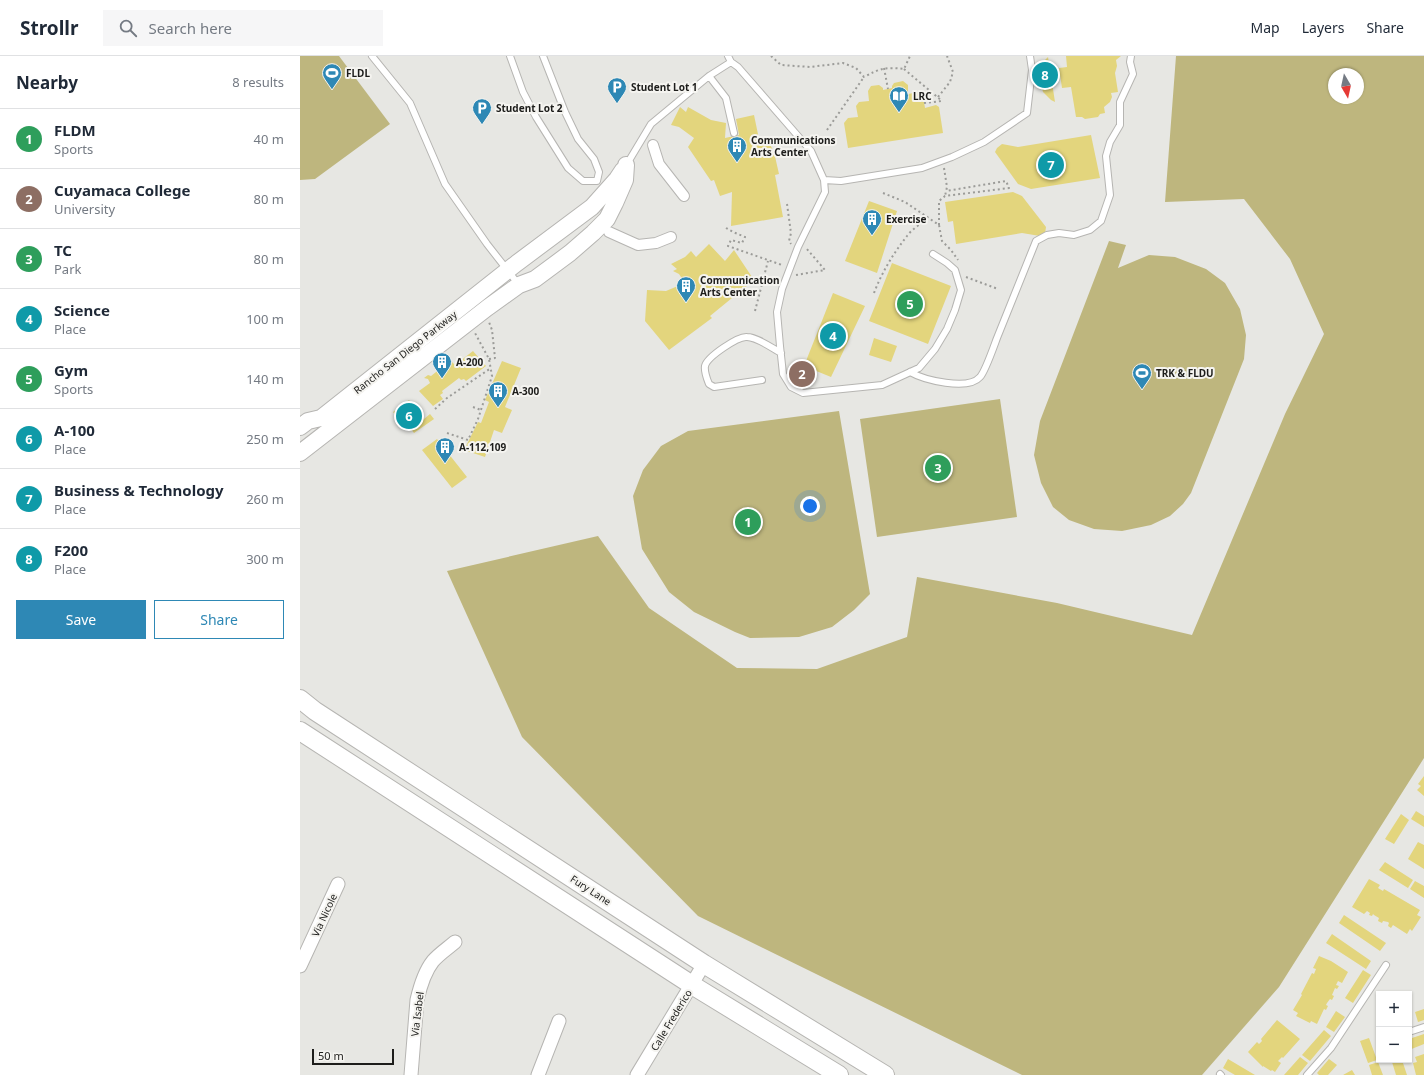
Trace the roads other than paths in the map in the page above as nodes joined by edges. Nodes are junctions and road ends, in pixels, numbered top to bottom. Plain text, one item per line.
1 (372, 56) edge
2 (510, 56) edge
3 (543, 56) edge
4 (1030, 56) edge
5 (1131, 56) edge
6 (730, 59) edge
7 (709, 76) junction
8 (734, 133) dead end
9 (653, 145) dead end
10 (626, 165) junction
11 (824, 180) junction
12 (684, 196) dead end
13 (609, 232) dead end
14 (671, 237) dead end
15 (933, 254) dead end
16 (507, 271) junction
17 (519, 285) junction
18 (487, 308) junction
19 (780, 353) junction
20 (910, 372) junction
21 (762, 380) dead end
22 (300, 427) edge
23 (300, 453) edge
24 (300, 699) edge
25 (300, 731) edge
26 (338, 884) dead end
27 (455, 942) dead end
28 (704, 964) junction
29 (1386, 965) dead end
30 (300, 966) edge
31 (692, 985) junction
32 (559, 1021) dead end
33 (1424, 1027) edge
34 (1412, 1031) edge
35 (411, 1075) edge
36 (538, 1075) edge
37 (636, 1075) edge
38 (839, 1075) edge
39 (885, 1075) edge
40 (1307, 1075) edge

1 - 16 lane
2 - 3 lane
4 - 11 lane
5 - 20 lane
6 - 7 lane
6 - 11 lane
7 - 8 lane
7 - 10 lane
9 - 12 street
10 - 16 street, Rancho San Diego Parkway
10 - 17 street
11 - 19 lane
13 - 14 street
15 - 20 lane
16 - 17 lane
16 - 18 street
16 - 22 street, Rancho San Diego Parkway
17 - 18 street
18 - 23 street, Rancho San Diego Parkway
19 - 20 lane
19 - 21 lane
24 - 28 main road, Fury Lane
25 - 31 main road
26 - 30 street, Via Nicole
27 - 35 street, Via Isabel
28 - 31 street, Calle Frederico
28 - 39 main road, Fury Lane
29 - 40 lane
31 - 37 street, Calle Frederico
31 - 38 main road
32 - 36 street
33 - 34 lane

